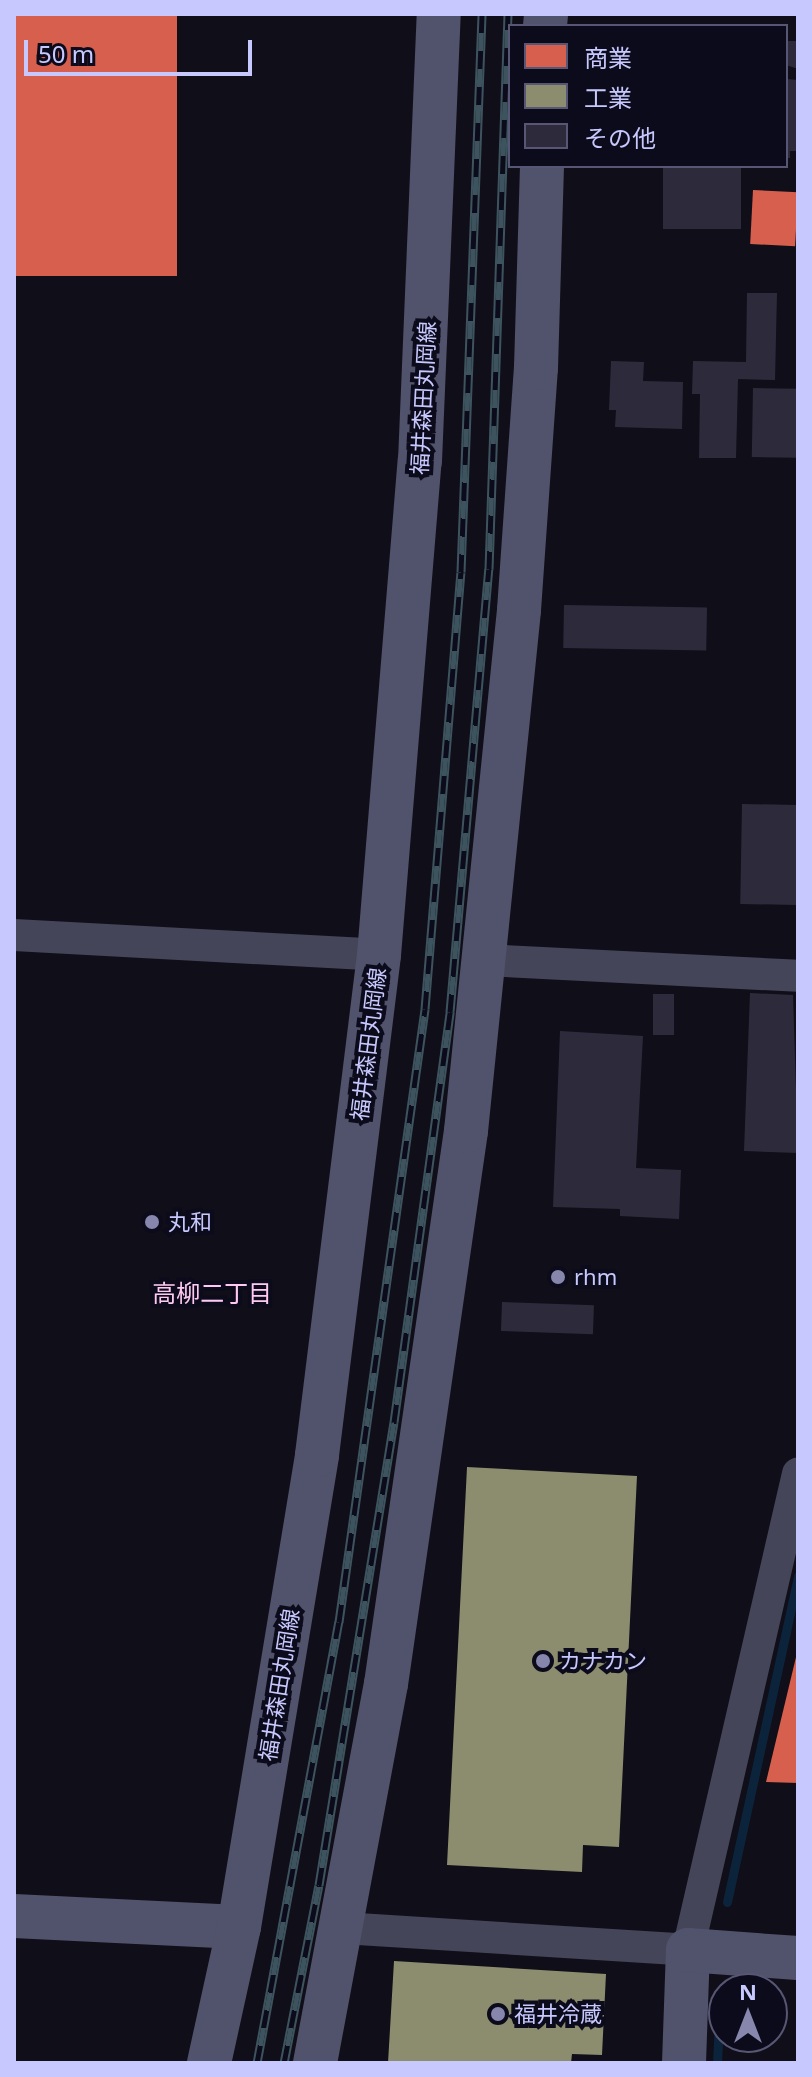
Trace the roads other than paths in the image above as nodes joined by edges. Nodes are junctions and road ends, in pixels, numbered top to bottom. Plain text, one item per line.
1 (439, 14) edge
2 (542, 168) edge
3 (14, 935) edge
4 (379, 955) junction
5 (485, 960) junction
6 (798, 976) edge
7 (798, 1474) edge
8 (14, 1916) edge
9 (239, 1927) junction
10 (342, 1928) junction
11 (688, 1950) junction
12 (798, 1958) edge
13 (209, 2063) edge
14 (315, 2063) edge
15 (684, 2063) edge

1 - 4 main road, 福井森田丸岡線
2 - 5 main road
3 - 4 street
4 - 9 main road, 福井森田丸岡線
5 - 6 street
5 - 10 main road
7 - 11 street
8 - 9 main road
9 - 13 main road, 福井森田丸岡線
10 - 11 street
10 - 14 main road
11 - 12 main road
11 - 15 main road

